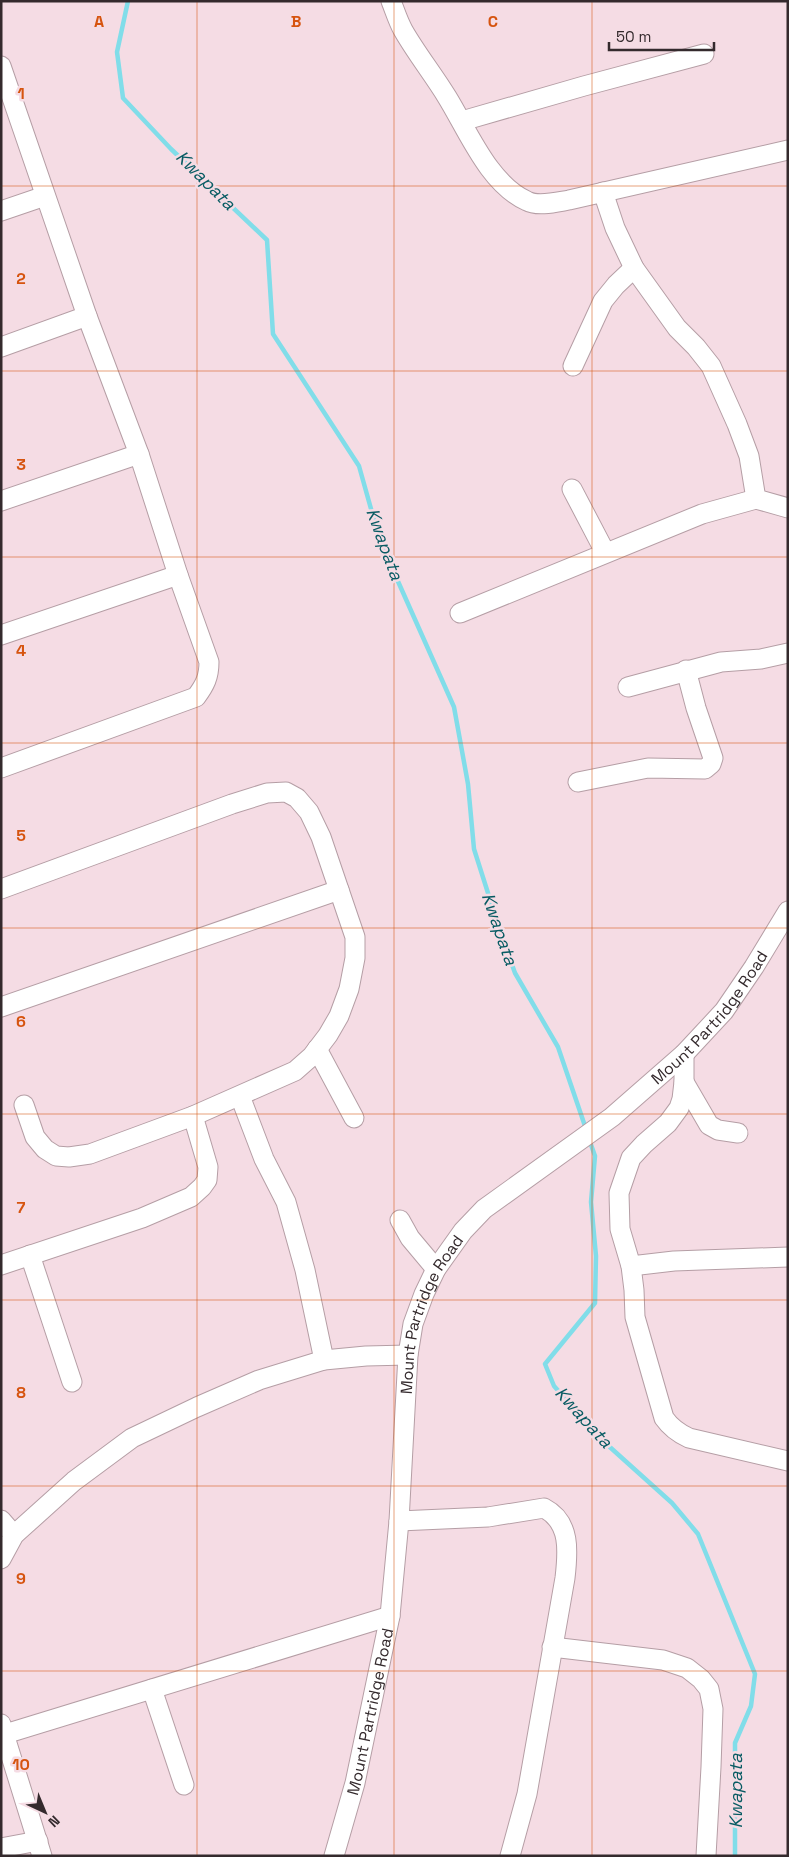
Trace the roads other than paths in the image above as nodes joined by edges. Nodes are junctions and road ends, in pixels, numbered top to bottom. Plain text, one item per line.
1 (391, 1) edge
2 (704, 54) dead end
3 (2, 72) edge
4 (462, 121) junction
5 (788, 150) edge
6 (603, 192) junction
7 (45, 196) junction
8 (1, 211) edge
9 (634, 268) junction
10 (87, 316) junction
11 (1, 347) edge
12 (573, 366) dead end
13 (139, 454) junction
14 (572, 489) dead end
15 (756, 499) junction
16 (1, 501) edge
17 (788, 508) edge
18 (605, 552) junction
19 (178, 575) junction
20 (460, 613) dead end
21 (1, 635) edge
22 (788, 653) edge
23 (686, 670) junction
24 (628, 687) dead end
25 (1, 768) edge
26 (578, 782) dead end
27 (1, 889) edge
28 (338, 890) junction
29 (788, 911) edge
30 (1, 1007) edge
31 (317, 1049) junction
32 (684, 1054) junction
33 (684, 1082) junction
34 (240, 1096) junction
35 (24, 1105) dead end
36 (193, 1116) junction
37 (354, 1118) dead end
38 (738, 1132) dead end
39 (400, 1220) dead end
40 (30, 1255) junction
41 (788, 1256) edge
42 (1, 1264) edge
43 (631, 1266) junction
44 (436, 1269) junction
45 (408, 1355) junction
46 (324, 1360) junction
47 (72, 1382) dead end
48 (788, 1461) edge
49 (1, 1520) edge
50 (399, 1521) junction
51 (14, 1534) junction
52 (1, 1559) edge
53 (390, 1616) junction
54 (552, 1646) junction
55 (152, 1689) junction
56 (3, 1729) edge
57 (184, 1785) dead end
58 (1, 1848) edge
59 (40, 1849) edge
60 (334, 1856) edge
61 (510, 1856) edge
62 (706, 1856) edge

1 - 4 street
2 - 4 street
3 - 7 street
4 - 6 street
5 - 6 street
6 - 9 street
7 - 8 street
7 - 10 street
9 - 12 street
9 - 15 street
10 - 11 street
10 - 13 street
13 - 16 street
13 - 19 street
14 - 18 street
15 - 17 street
15 - 18 street
18 - 20 street
19 - 21 street
19 - 25 street
22 - 23 street
23 - 24 street
23 - 26 street
27 - 28 street
28 - 30 street
28 - 31 street
29 - 32 street, Mount Partridge Road
31 - 34 street
31 - 37 street
32 - 33 street
32 - 44 street, Mount Partridge Road
33 - 38 street
33 - 43 street
34 - 36 street
34 - 46 street
35 - 36 street
36 - 40 street
39 - 44 street
40 - 42 street
40 - 47 street
41 - 43 street
43 - 48 street
44 - 45 street, Mount Partridge Road
45 - 46 street
45 - 50 street, Mount Partridge Road
46 - 51 street
49 - 51 street
50 - 53 street, Mount Partridge Road
50 - 54 street
51 - 52 street
53 - 55 street
53 - 60 street, Mount Partridge Road
54 - 61 street
54 - 62 street
55 - 56 street
55 - 57 street
56 - 59 street
58 - 59 street

